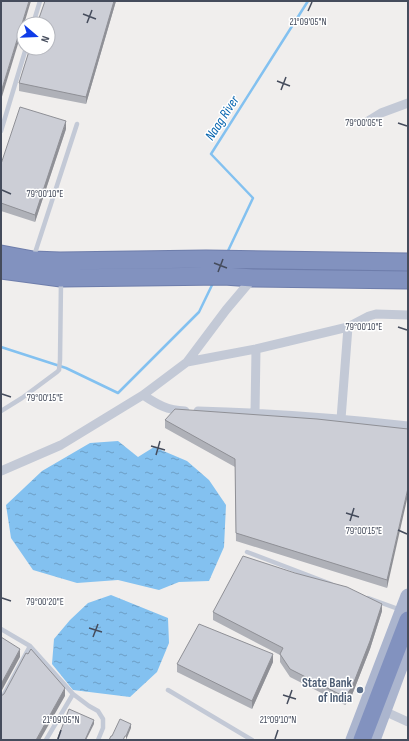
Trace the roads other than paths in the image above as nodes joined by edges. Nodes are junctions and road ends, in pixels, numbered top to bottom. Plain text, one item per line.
1 (40, 1) edge
2 (35, 16) edge
3 (24, 56) edge
4 (408, 103) edge
5 (368, 121) dead end
6 (77, 124) dead end
7 (1, 131) edge
8 (1, 254) edge
9 (33, 260) junction
10 (408, 262) edge
11 (1, 270) edge
12 (60, 270) junction
13 (253, 278) junction
14 (408, 280) edge
15 (408, 315) edge
16 (348, 327) junction
17 (256, 349) junction
18 (187, 362) junction
19 (143, 396) junction
20 (1, 411) edge
21 (254, 413) junction
22 (341, 419) junction
23 (408, 426) edge
24 (1, 471) edge
25 (247, 552) dead end
26 (334, 584) edge
27 (363, 595) edge
28 (408, 596) edge
29 (405, 615) edge
30 (1, 629) edge
31 (30, 646) junction
32 (408, 646) edge
33 (168, 690) dead end
34 (73, 694) junction
35 (1, 700) edge
36 (384, 711) junction
37 (408, 722) edge
38 (46, 740) edge
39 (98, 740) edge
40 (252, 740) edge
41 (353, 740) edge
42 (362, 740) edge
43 (373, 740) edge

1 - 2 lane
3 - 7 lane
4 - 5 street
6 - 9 lane
8 - 9 highway
9 - 12 highway
10 - 12 highway
11 - 12 highway
12 - 13 highway
12 - 20 lane
13 - 14 highway
13 - 18 street
15 - 16 street
16 - 17 street
16 - 22 street
17 - 18 street
17 - 21 street
18 - 19 street
19 - 21 street
19 - 24 street
21 - 22 street
22 - 23 street
25 - 26 lane
27 - 29 lane
28 - 29 main road
29 - 41 main road
29 - 42 highway
30 - 31 lane
31 - 34 lane
31 - 35 lane
32 - 36 main road
33 - 40 lane
34 - 38 lane
34 - 39 lane
36 - 37 street
36 - 43 main road

